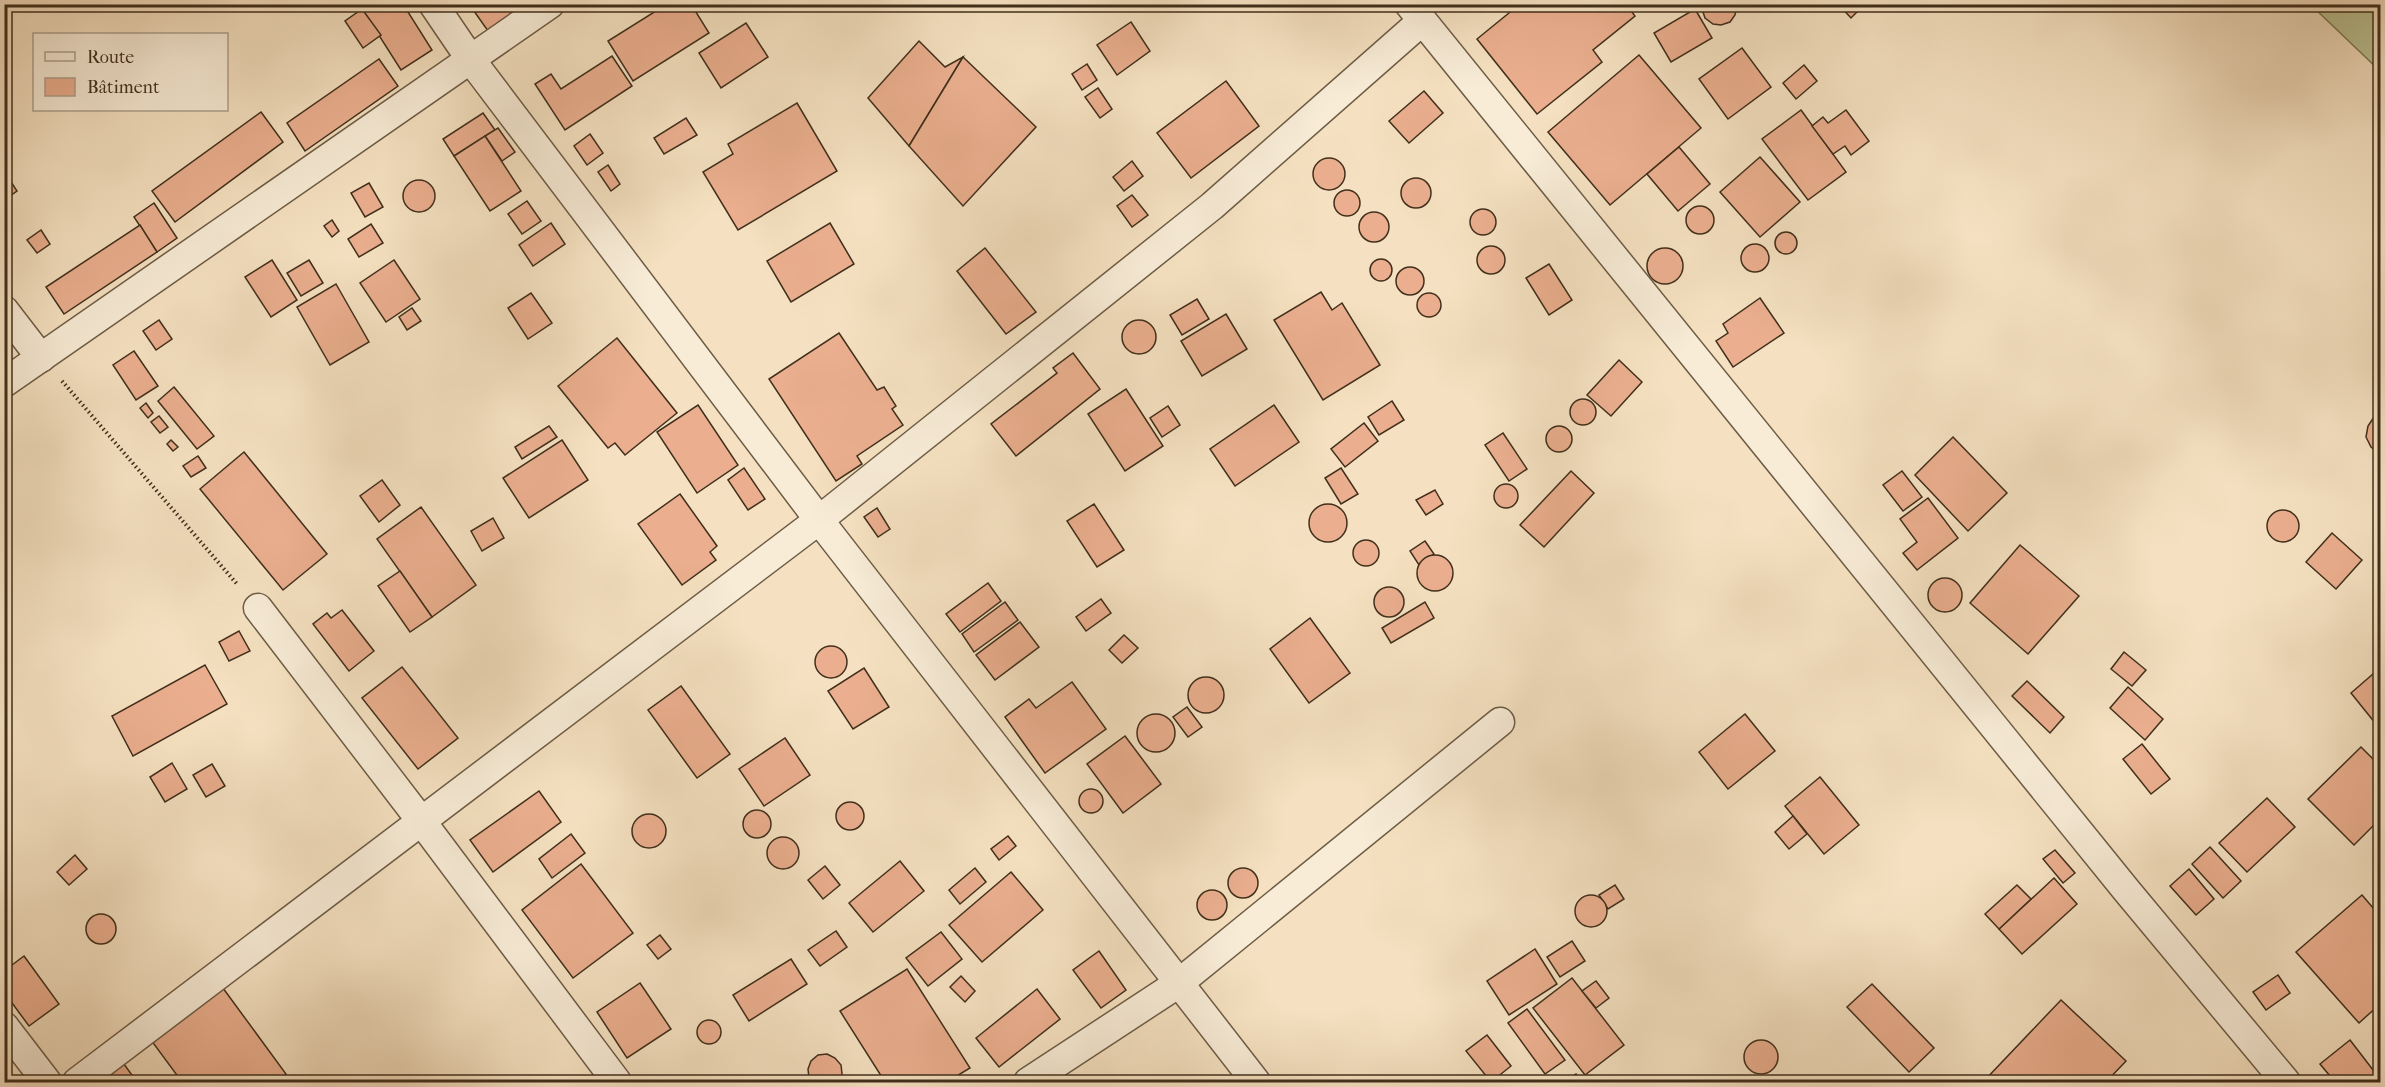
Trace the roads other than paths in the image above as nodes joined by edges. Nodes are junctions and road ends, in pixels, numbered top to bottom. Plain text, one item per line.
1 (433, 4) edge
2 (550, 4) edge
3 (1416, 13) edge
4 (471, 60) junction
5 (4, 309) edge
6 (41, 358) junction
7 (4, 384) edge
8 (819, 520) junction
9 (258, 608) road end
10 (1500, 722) dead end
11 (422, 822) junction
12 (1179, 983) junction
13 (4, 1026) edge
14 (47, 1083) edge
15 (77, 1083) edge
16 (617, 1083) edge
17 (1028, 1083) edge
18 (1256, 1083) edge
19 (2286, 1083) edge

1 - 4 street
2 - 4 street
3 - 8 street
3 - 19 street
4 - 6 street
4 - 8 street
5 - 6 street
6 - 7 street
8 - 11 street
8 - 12 street
9 - 11 street
10 - 12 street
11 - 15 street
11 - 16 street
12 - 17 street
12 - 18 street
13 - 14 street

